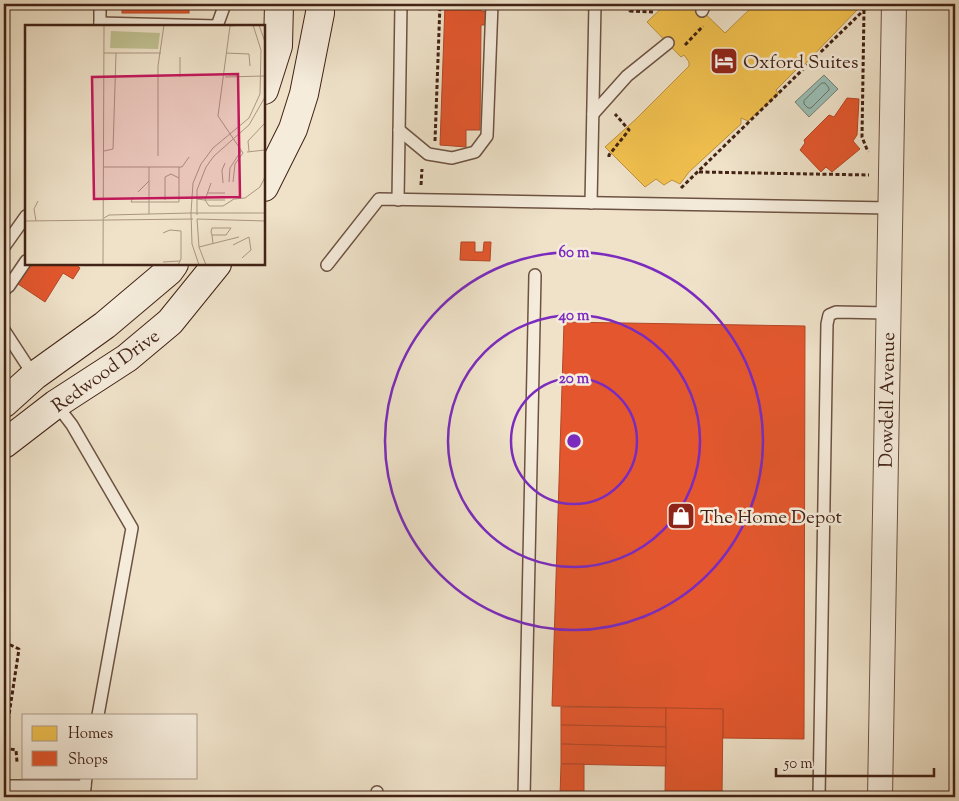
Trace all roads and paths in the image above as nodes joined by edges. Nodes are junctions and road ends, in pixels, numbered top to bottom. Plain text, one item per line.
1 (100, 4) edge
2 (225, 4) edge
3 (279, 4) edge
4 (320, 4) edge
5 (401, 4) edge
6 (440, 4) edge
7 (492, 4) edge
8 (595, 4) edge
9 (630, 4) edge
10 (725, 4) edge
11 (864, 4) edge
12 (894, 4) edge
13 (864, 10) junction
14 (718, 11) dead end
15 (654, 12) dead end
16 (704, 24) dead end
17 (100, 25) edge
18 (217, 25) edge
19 (668, 43) dead end
20 (684, 45) dead end
21 (265, 87) edge
22 (621, 108) dead end
23 (593, 114) junction
24 (399, 130) junction
25 (435, 145) dead end
26 (869, 155) dead end
27 (422, 163) dead end
28 (609, 163) dead end
29 (869, 169) dead end
30 (698, 172) junction
31 (265, 185) edge
32 (421, 186) dead end
33 (673, 188) dead end
34 (398, 200) junction
35 (591, 203) junction
36 (890, 208) junction
37 (25, 217) edge
38 (4, 247) edge
39 (25, 262) edge
40 (173, 265) edge
41 (216, 265) edge
42 (327, 265) dead end
43 (535, 275) dead end
44 (4, 290) edge
45 (888, 313) junction
46 (4, 330) edge
47 (34, 376) junction
48 (4, 403) edge
49 (56, 404) junction
50 (4, 444) edge
51 (4, 642) edge
52 (98, 714) edge
53 (17, 762) dead end
54 (4, 786) edge
55 (85, 787) edge
56 (524, 797) edge
57 (819, 797) edge
58 (880, 797) edge

1 - 17 lane
2 - 18 lane
3 - 21 street
4 - 31 street
5 - 24 lane
6 - 25 path
7 - 24 lane
8 - 23 lane
9 - 15 path
10 - 14 path
11 - 13 path
12 - 36 street, Dowdell Avenue
13 - 26 path
13 - 30 path
16 - 20 path
19 - 23 lane
22 - 28 path
23 - 35 lane
24 - 34 lane
27 - 32 path
29 - 30 path
30 - 33 path
34 - 35 lane
34 - 42 lane
35 - 36 lane
36 - 45 street, Dowdell Avenue
37 - 38 lane
39 - 44 lane
40 - 47 street, Redwood Drive
41 - 49 street, Redwood Drive
43 - 56 lane
45 - 57 lane
45 - 58 street, Dowdell Avenue
46 - 47 lane
47 - 48 street, Redwood Drive
47 - 49 street
49 - 50 street, Redwood Drive
49 - 52 lane
51 - 53 path
54 - 55 lane

